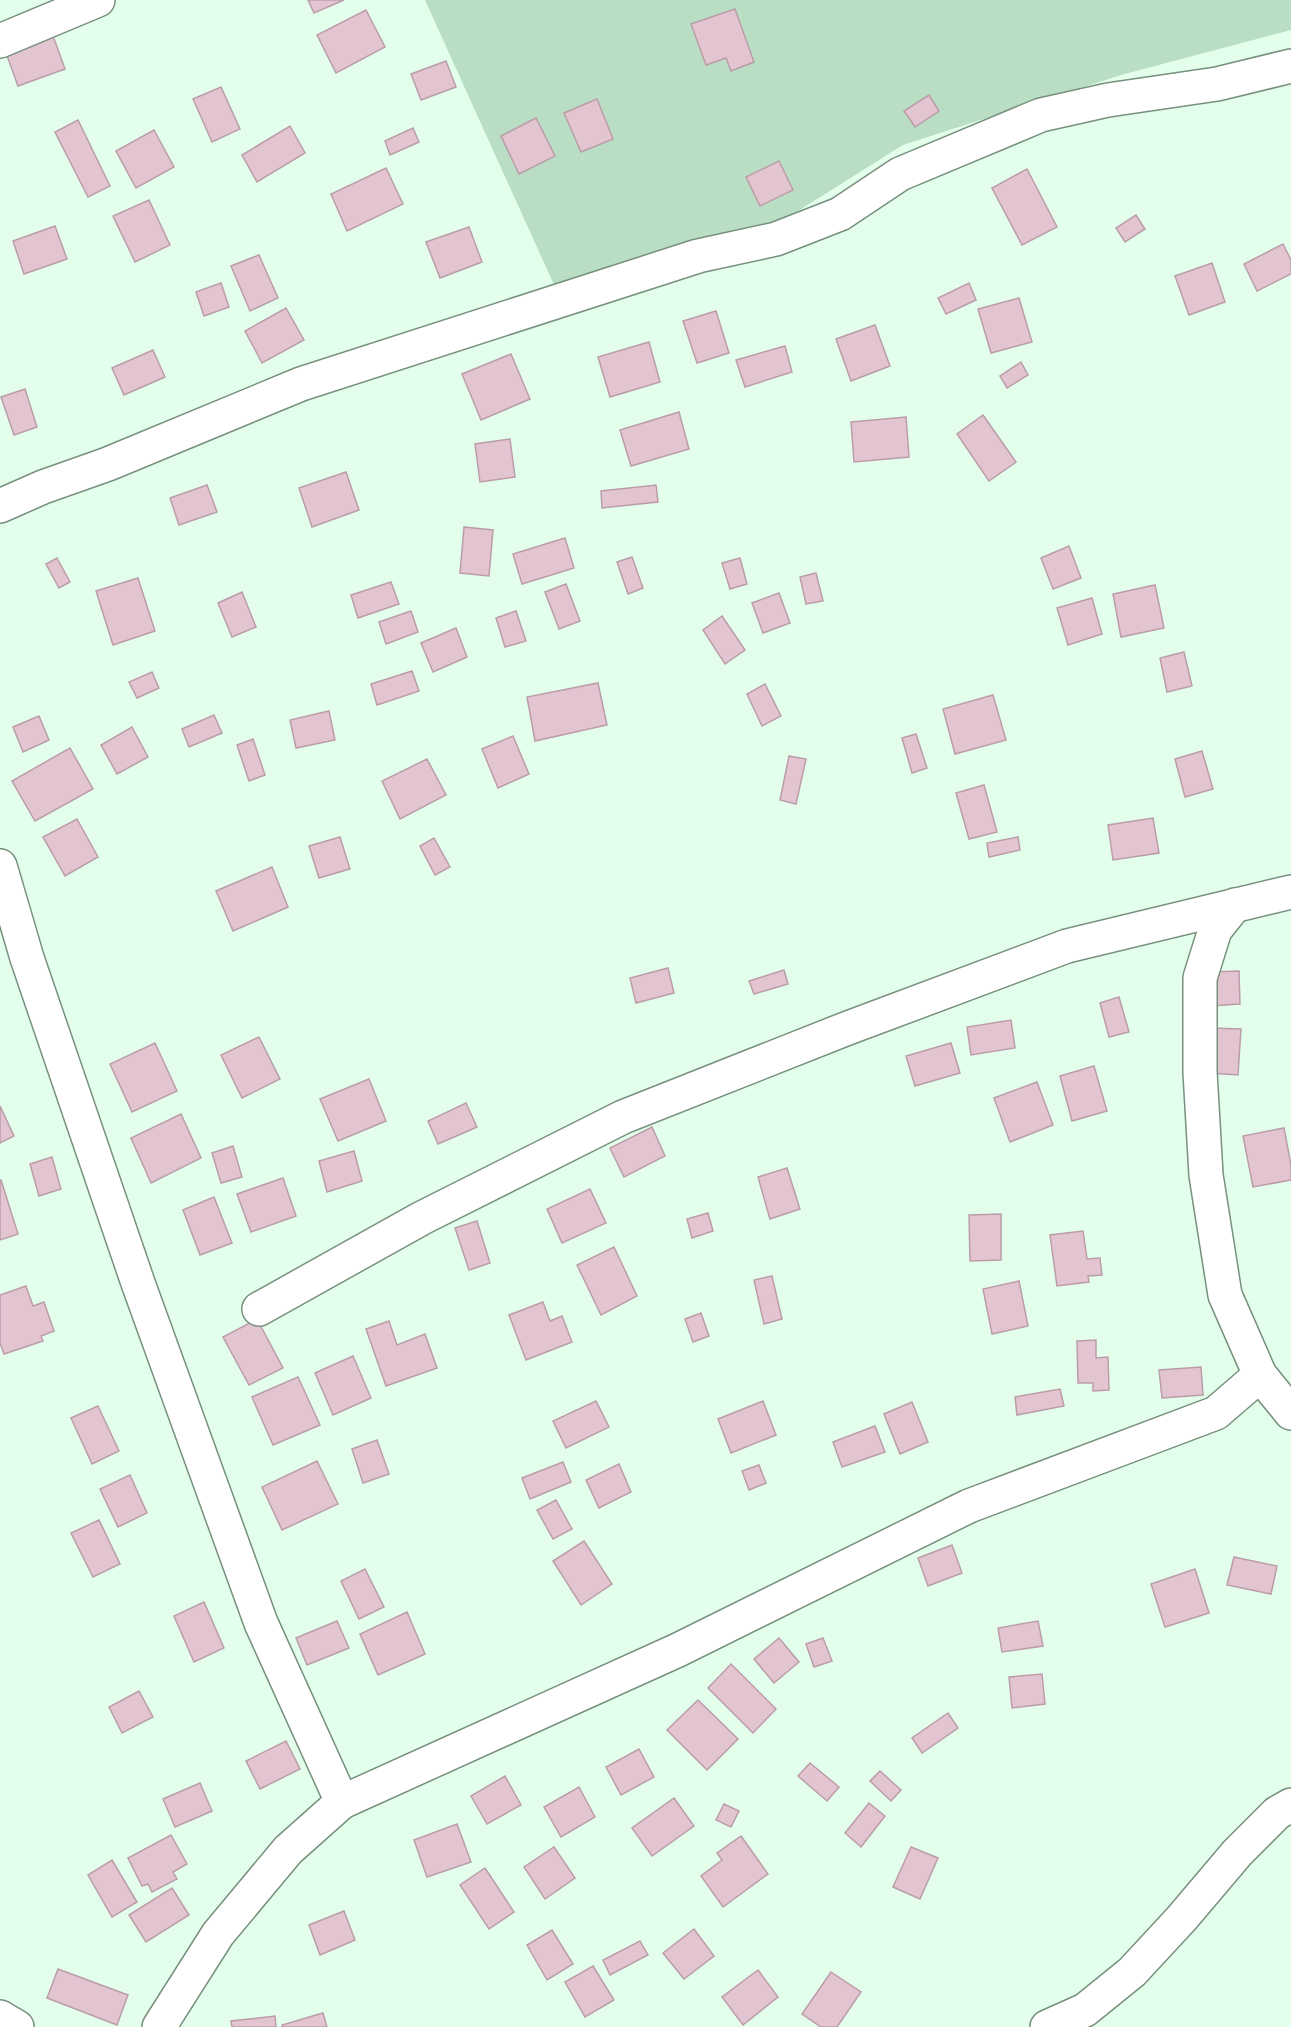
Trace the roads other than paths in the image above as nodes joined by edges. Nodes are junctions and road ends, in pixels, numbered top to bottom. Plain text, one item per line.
1 (98, 0) edge
2 (0, 41) edge
3 (1291, 66) edge
4 (0, 506) edge
5 (0, 866) edge
6 (1291, 892) edge
7 (1234, 905) junction
8 (259, 1309) dead end
9 (1260, 1375) junction
10 (1291, 1413) edge
11 (342, 1802) junction
12 (1291, 1805) edge
13 (0, 2018) edge
14 (17, 2027) edge
15 (159, 2027) edge
16 (1047, 2027) edge

1 - 2 street
3 - 4 street
5 - 11 street
6 - 7 street
7 - 8 street
7 - 9 street
9 - 10 street
9 - 11 street
11 - 15 street
12 - 16 street
13 - 14 street

